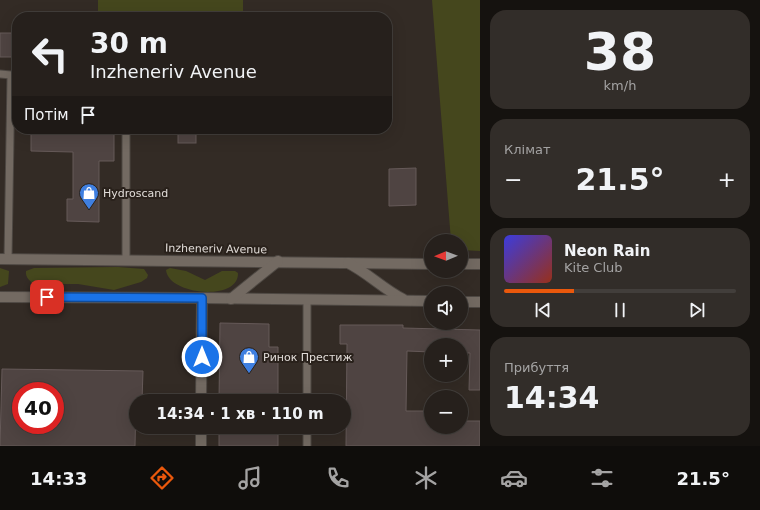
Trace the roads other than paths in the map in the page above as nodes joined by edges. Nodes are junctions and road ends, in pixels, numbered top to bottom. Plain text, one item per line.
1 (0, 74) edge
2 (126, 134) edge
3 (4, 259) edge
4 (126, 260) junction
5 (278, 261) junction
6 (346, 262) junction
7 (424, 264) edge
8 (468, 264) edge
9 (480, 264) edge
10 (0, 296) edge
11 (202, 298) junction
12 (231, 299) junction
13 (307, 300) junction
14 (407, 301) junction
15 (424, 301) edge
16 (468, 302) edge
17 (480, 302) edge
18 (201, 394) edge
19 (307, 394) edge
20 (201, 434) edge
21 (307, 434) edge
22 (201, 446) edge
23 (307, 446) edge

1 - 3 lane
2 - 4 lane
3 - 4 street, Inzheneriv Avenue
4 - 5 street, Inzheneriv Avenue
5 - 6 street, Inzheneriv Avenue
5 - 12 street
6 - 7 street, Inzheneriv Avenue
6 - 14 street
8 - 9 street
10 - 11 street
11 - 12 street
11 - 18 street
12 - 13 street
13 - 14 street
13 - 19 lane
14 - 15 street
16 - 17 street
20 - 22 street
21 - 23 lane

